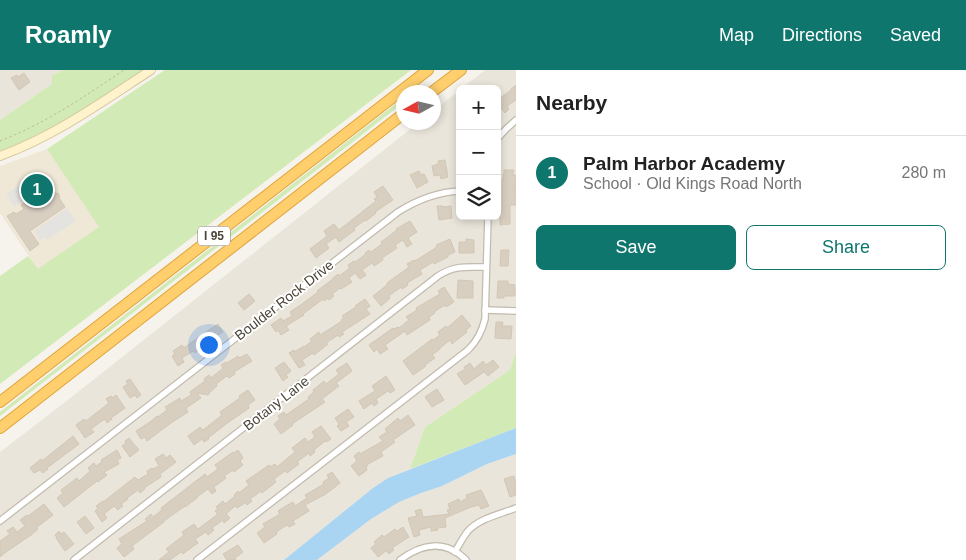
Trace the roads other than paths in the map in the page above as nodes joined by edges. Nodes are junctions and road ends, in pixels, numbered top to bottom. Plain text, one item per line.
1 (150, 70) edge
2 (428, 70) edge
3 (461, 70) edge
4 (441, 85) edge
5 (396, 120) edge
6 (516, 120) edge
7 (501, 135) edge
8 (0, 156) edge
9 (456, 191) edge
10 (488, 220) edge
11 (486, 267) junction
12 (485, 310) junction
13 (516, 311) edge
14 (0, 402) edge
15 (0, 428) edge
16 (516, 508) edge
17 (0, 521) edge
18 (456, 552) junction
19 (74, 560) edge
20 (196, 560) edge
21 (400, 560) edge
22 (466, 560) edge

1 - 8 street
2 - 14 highway, I 95
3 - 4 highway
5 - 15 highway, I 95
6 - 7 street
9 - 17 street, Boulder Rock Drive
10 - 11 street
11 - 12 street
11 - 19 street, Botany Lane
12 - 13 street
12 - 20 street
16 - 18 street
18 - 21 street
18 - 22 street

